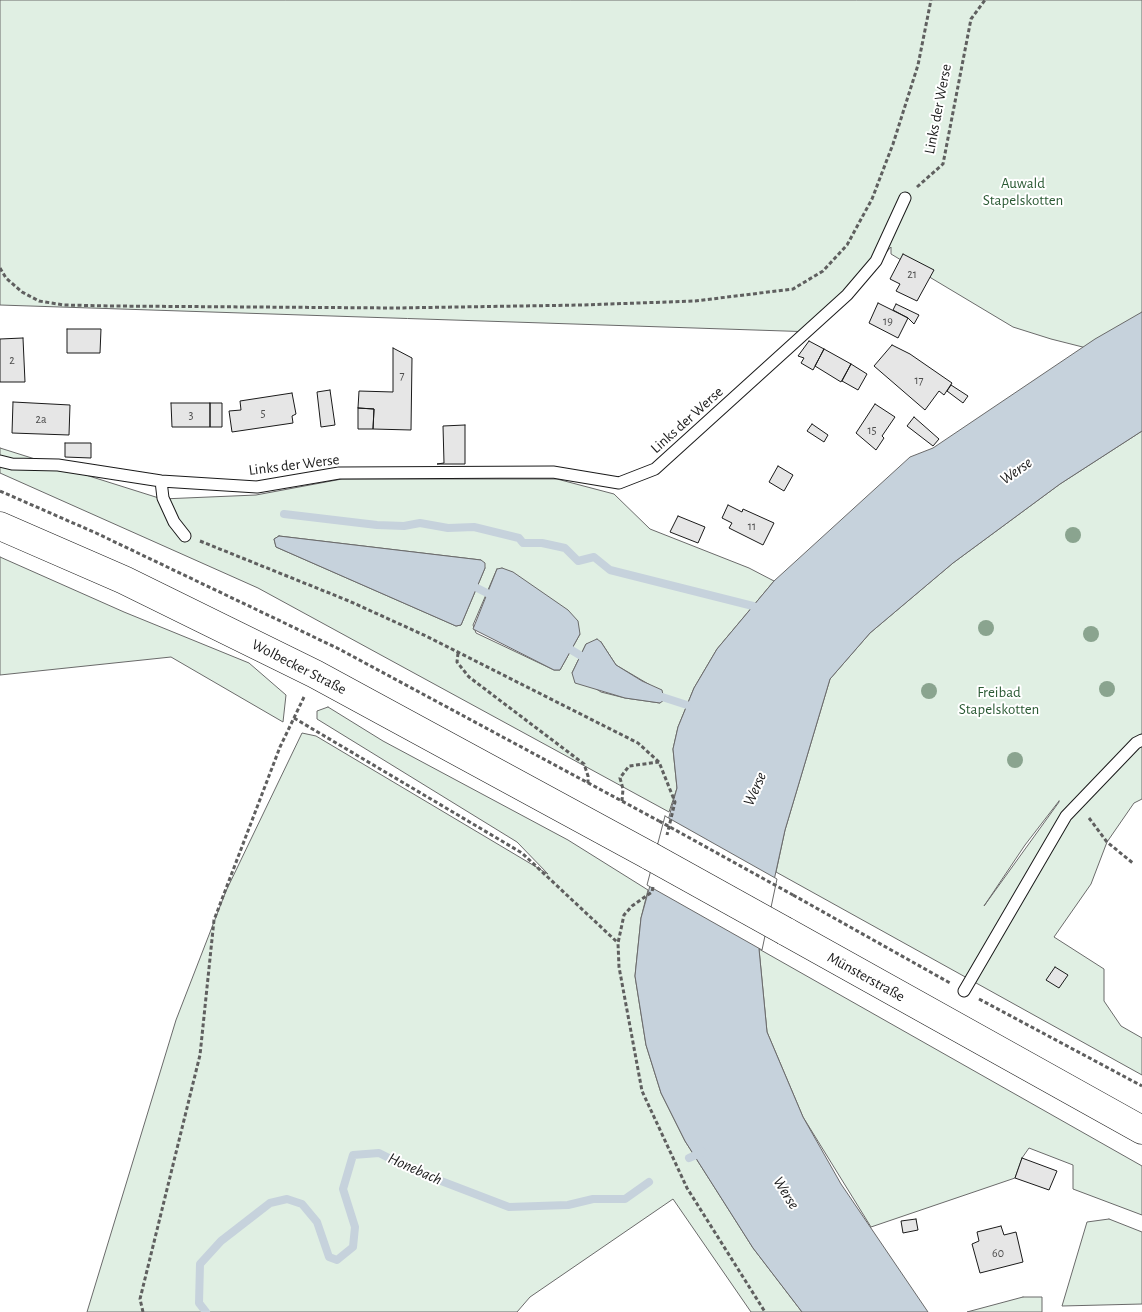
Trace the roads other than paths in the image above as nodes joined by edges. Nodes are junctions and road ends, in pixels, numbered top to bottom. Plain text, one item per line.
1 (905, 198) road end
2 (0, 461) edge
3 (161, 481) junction
4 (0, 526) edge
5 (185, 536) road end
6 (1142, 740) edge
7 (591, 822) joint
8 (964, 991) road end
9 (1142, 1130) edge

1 - 3 lane, Links der Werse
2 - 3 lane, Links der Werse
3 - 5 lane
4 - 7 main road, Wolbecker Straße
6 - 8 lane
7 - 9 main road, Münsterstraße, bridge

